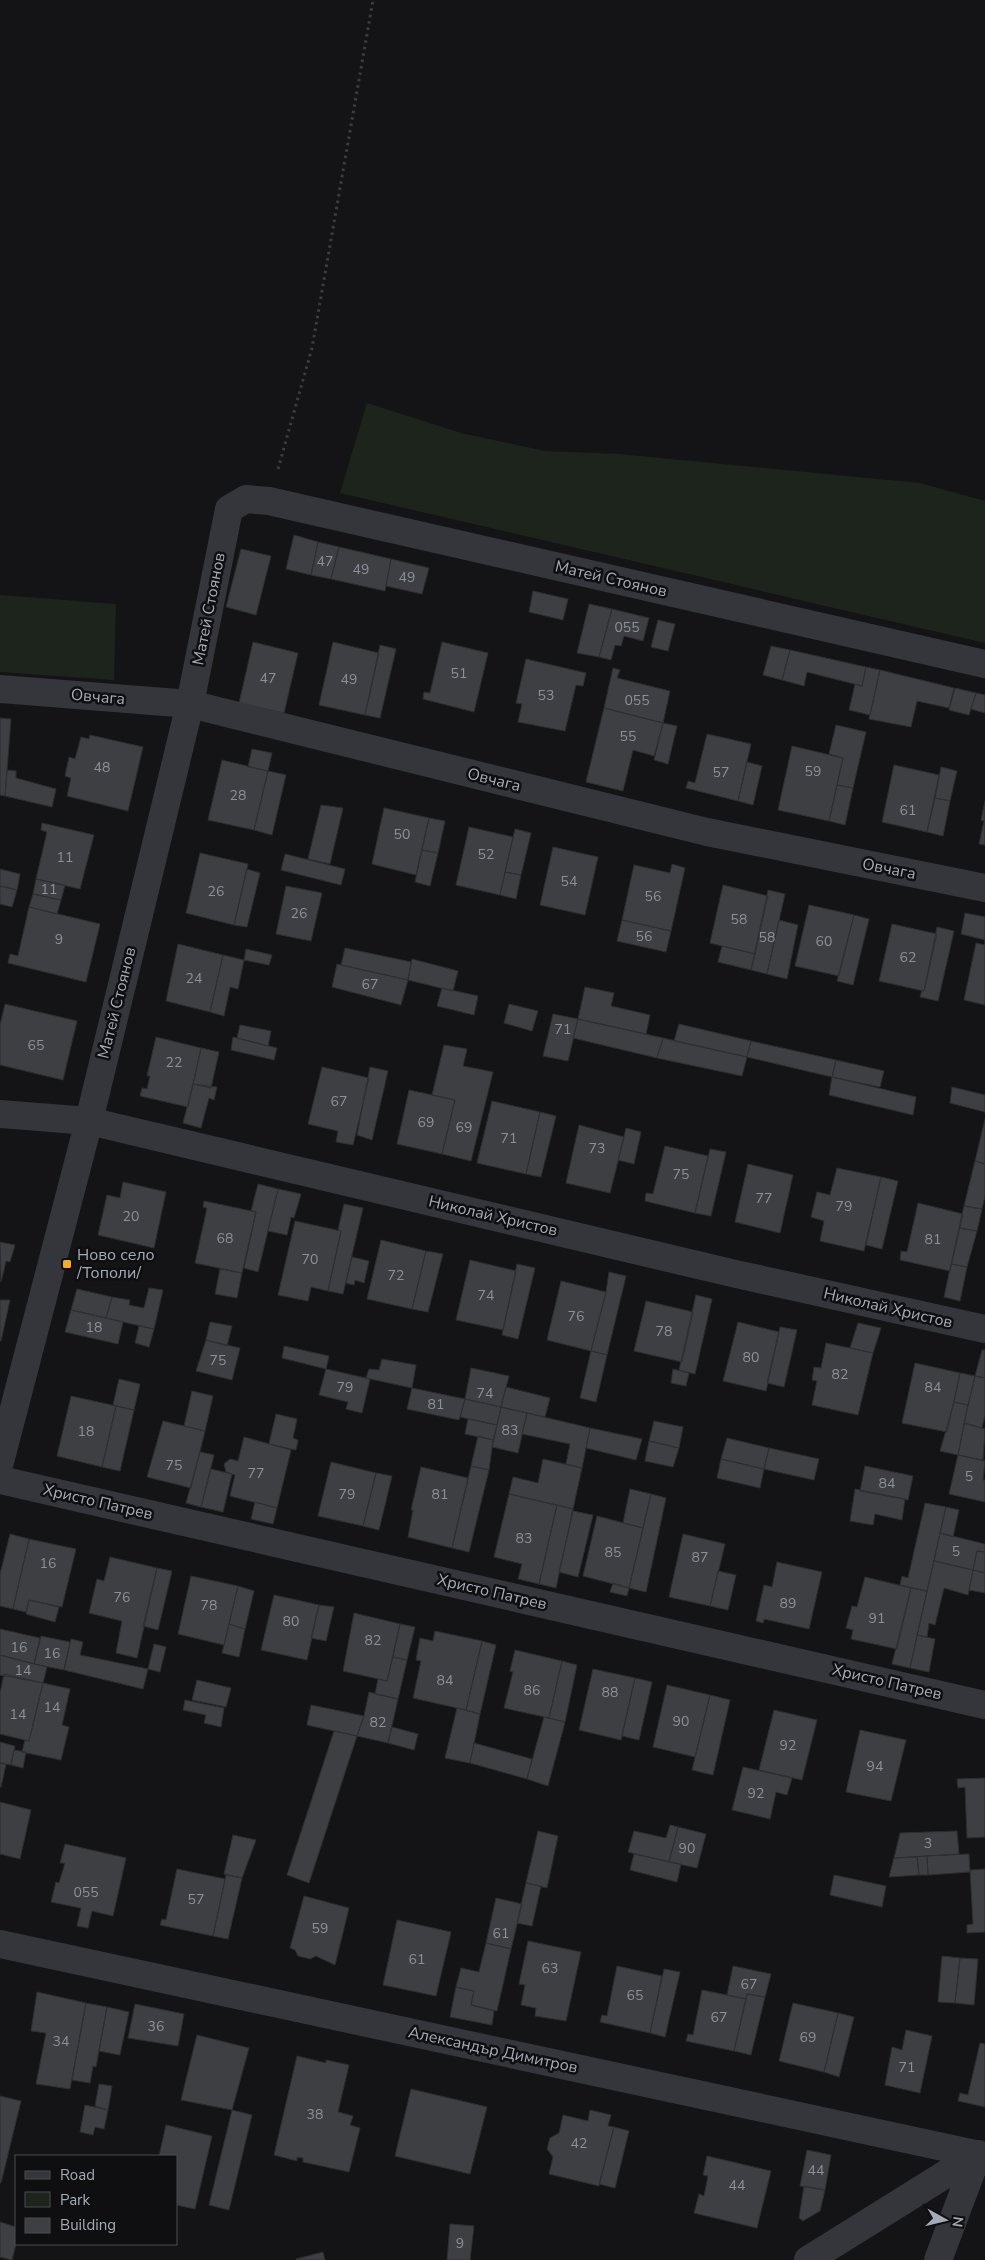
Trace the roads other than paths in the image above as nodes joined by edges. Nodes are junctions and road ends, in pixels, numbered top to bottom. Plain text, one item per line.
1 (985, 664) edge
2 (0, 690) edge
3 (190, 704) junction
4 (985, 888) edge
5 (0, 1114) edge
6 (89, 1121) junction
7 (985, 1329) edge
8 (0, 1462) edge
9 (0, 1480) edge
10 (985, 1705) edge
11 (0, 1944) edge
12 (982, 2155) edge
13 (808, 2260) edge
14 (938, 2260) edge

1 - 3 street, Матей Стоянов
2 - 3 street, Овчага
3 - 4 street, Овчага
3 - 6 street, Матей Стоянов
5 - 6 street, Николай Христов
6 - 7 street, Николай Христов
6 - 8 street, Матей Стоянов
9 - 10 street, Христо Патрев
11 - 12 street, Александър Димитров
12 - 13 street
12 - 14 street

